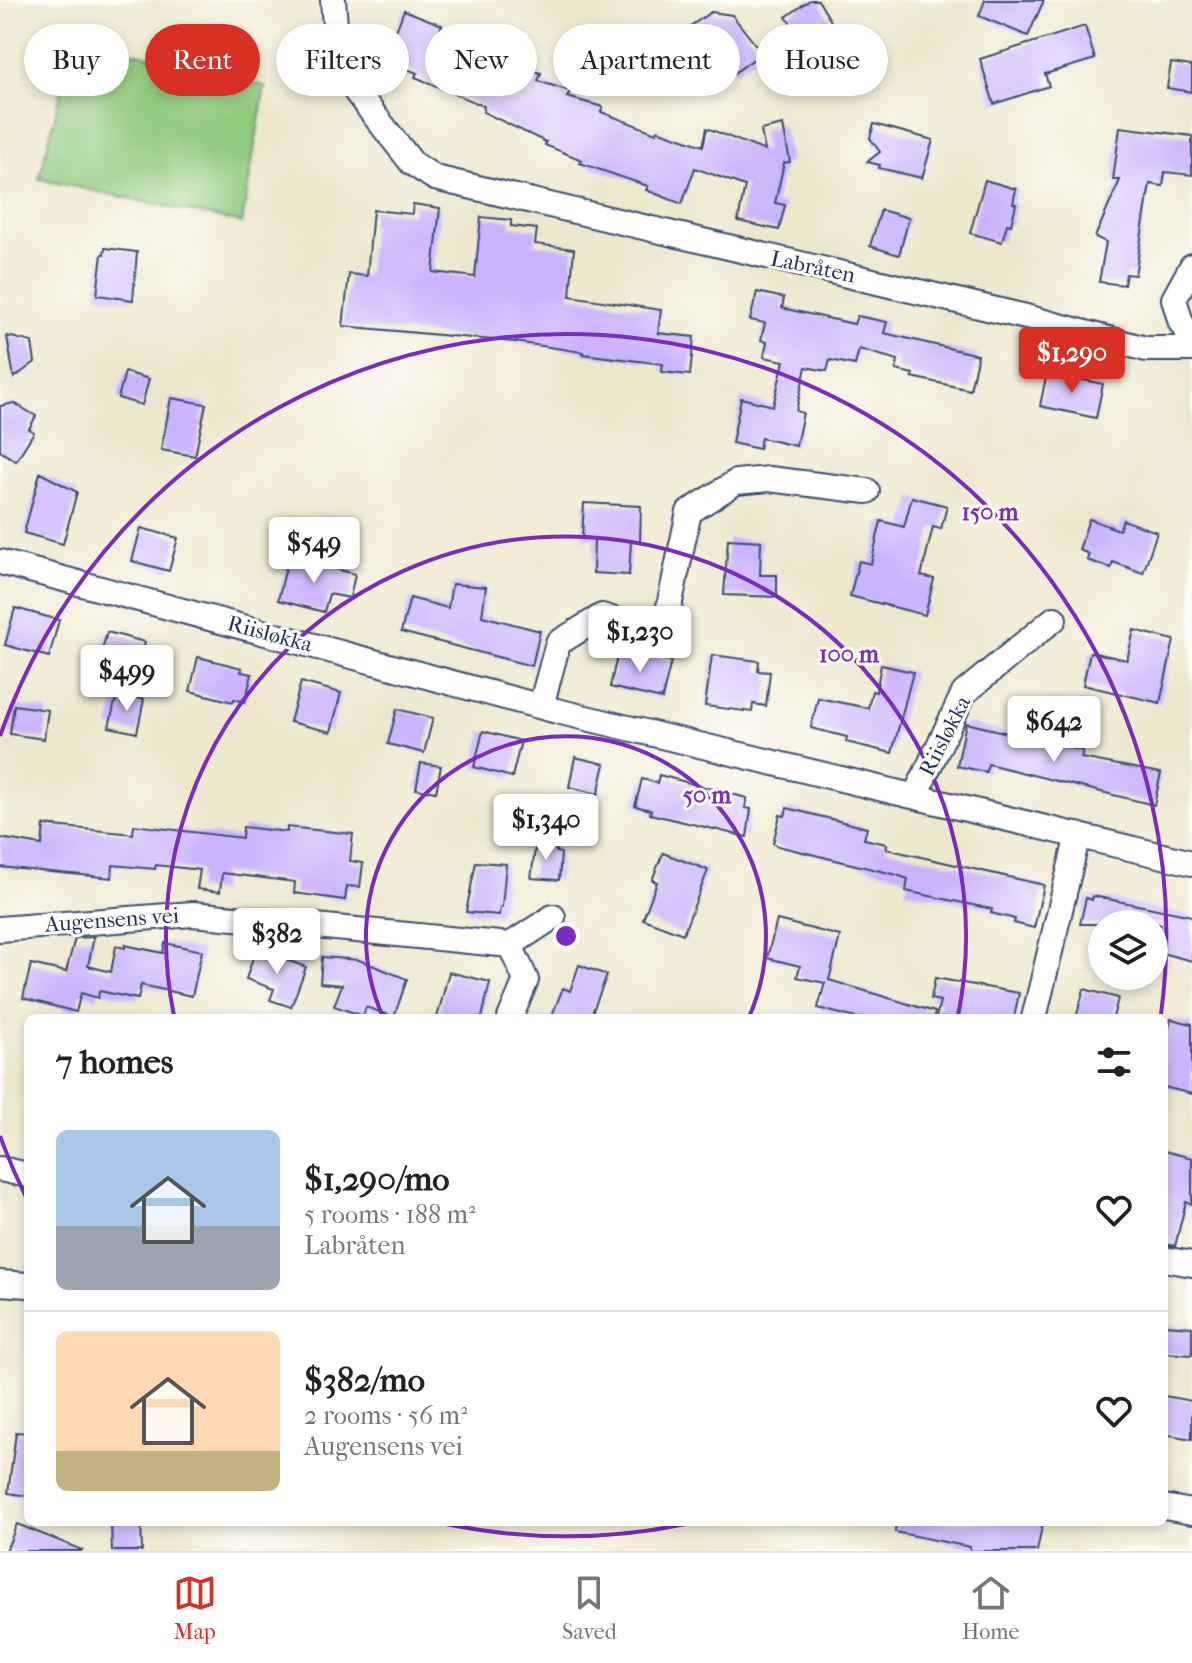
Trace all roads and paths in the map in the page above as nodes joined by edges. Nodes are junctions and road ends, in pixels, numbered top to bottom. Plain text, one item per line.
1 (333, 0) edge
2 (1192, 266) edge
3 (1192, 337) edge
4 (1192, 349) edge
5 (867, 491) dead end
6 (0, 562) edge
7 (1054, 619) dead end
8 (541, 706) junction
9 (915, 796) junction
10 (1078, 835) junction
11 (1192, 863) edge
12 (553, 917) dead end
13 (0, 929) edge
14 (510, 945) junction
15 (512, 1014) edge
16 (1035, 1014) edge
17 (0, 1169) edge
18 (24, 1174) edge
19 (1168, 1260) edge
20 (1192, 1264) edge
21 (0, 1283) edge
22 (24, 1285) edge
23 (1168, 1508) edge
24 (1192, 1512) edge

1 - 4 street, Labråten
2 - 3 street
5 - 8 street
6 - 8 street, Riisløkka
7 - 9 street, Riisløkka
8 - 9 street, Riisløkka
9 - 10 street, Riisløkka
10 - 11 street, Riisløkka
10 - 16 street
12 - 14 street
13 - 14 street, Augensens vei
14 - 15 street
17 - 18 street
19 - 20 street
21 - 22 street
23 - 24 street

